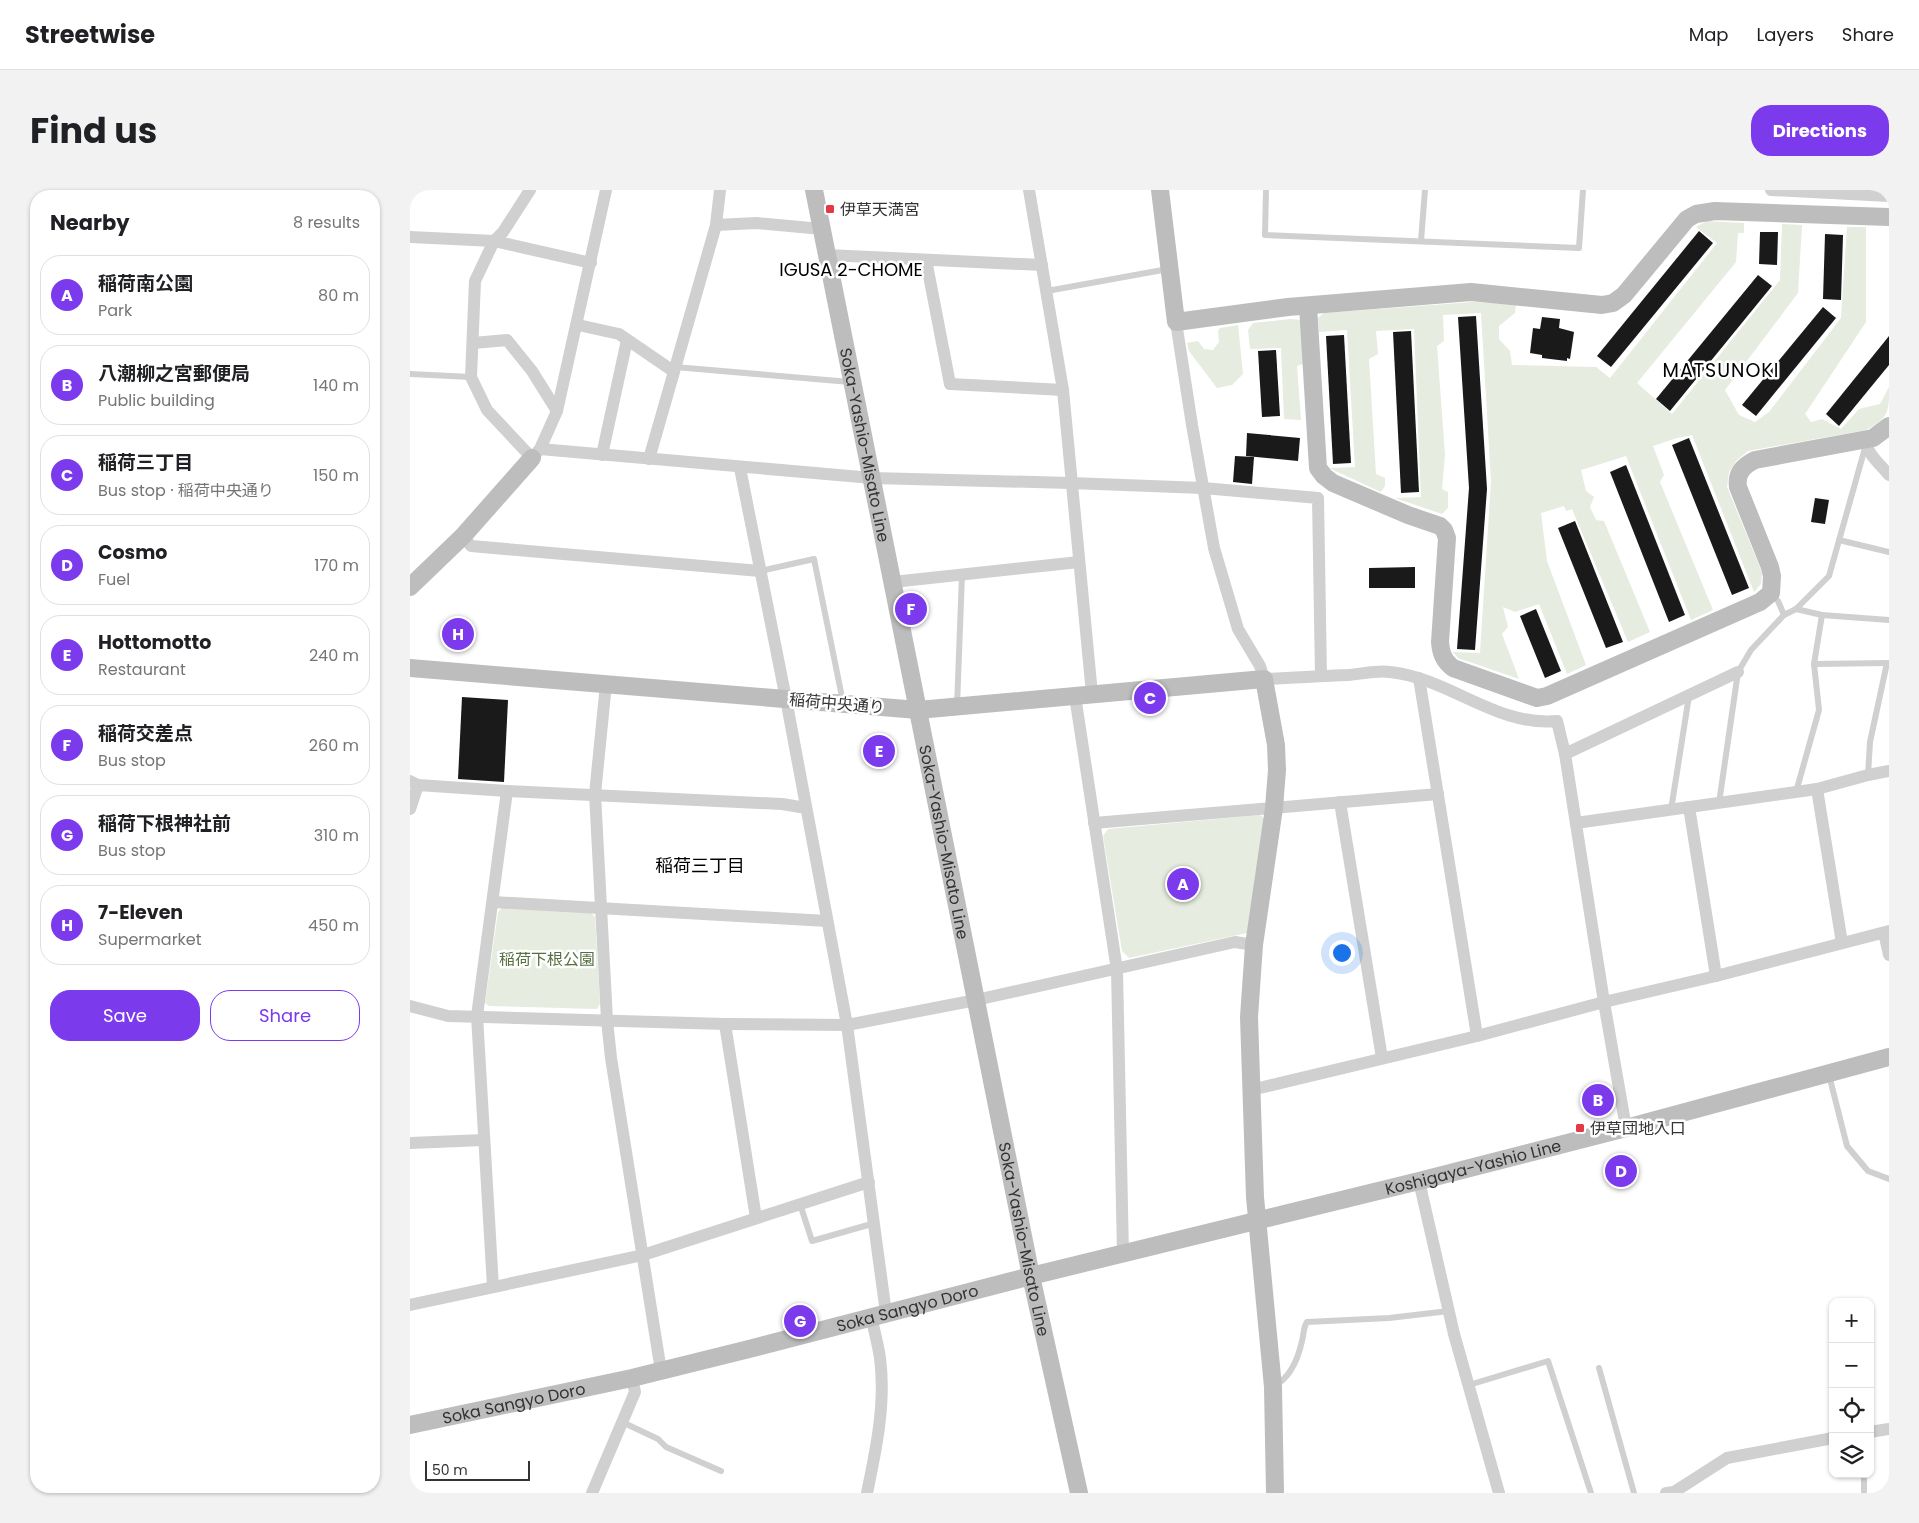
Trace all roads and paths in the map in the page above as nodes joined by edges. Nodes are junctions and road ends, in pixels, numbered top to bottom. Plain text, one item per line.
1 (530, 190) edge
2 (606, 190) edge
3 (720, 190) edge
4 (814, 190) edge
5 (1029, 190) edge
6 (1160, 190) edge
7 (1266, 190) edge
8 (1425, 190) edge
9 (1583, 190) edge
10 (1771, 190) edge
11 (1889, 196) edge
12 (1889, 217) edge
13 (716, 225) junction
14 (822, 229) junction
15 (410, 237) edge
16 (494, 241) junction
17 (1421, 241) junction
18 (827, 255) junction
19 (926, 260) junction
20 (591, 263) junction
21 (1042, 264) junction
22 (1169, 268) junction
23 (1047, 291) junction
24 (1308, 306) junction
25 (1176, 322) junction
26 (578, 325) junction
27 (627, 340) junction
28 (473, 343) junction
29 (674, 369) junction
30 (410, 374) edge
31 (471, 377) junction
32 (853, 383) junction
33 (1064, 390) junction
34 (557, 411) junction
35 (1889, 426) edge
36 (1865, 443) junction
37 (536, 454) junction
38 (602, 455) junction
39 (649, 459) junction
40 (740, 468) junction
41 (1889, 475) edge
42 (872, 478) junction
43 (1071, 482) junction
44 (1203, 488) junction
45 (463, 536) junction
46 (1840, 540) junction
47 (1889, 552) edge
48 (1079, 562) junction
49 (760, 571) junction
50 (962, 574) junction
51 (411, 582) edge
52 (893, 582) junction
53 (1770, 593) junction
54 (1796, 609) junction
55 (1784, 615) junction
56 (1822, 615) junction
57 (1889, 620) edge
58 (1888, 663) edge
59 (1814, 664) junction
60 (410, 668) edge
61 (1738, 672) junction
62 (1321, 676) junction
63 (1419, 678) junction
64 (1264, 679) junction
65 (606, 684) junction
66 (1083, 695) junction
67 (1689, 696) junction
68 (786, 699) junction
69 (844, 704) junction
70 (957, 708) junction
71 (918, 710) junction
72 (1565, 754) junction
73 (1889, 771) edge
74 (1868, 775) junction
75 (414, 783) edge
76 (1817, 790) junction
77 (507, 791) junction
78 (1796, 792) junction
79 (595, 794) junction
80 (1438, 794) junction
81 (1340, 802) junction
82 (1719, 803) junction
83 (1690, 807) junction
84 (806, 808) junction
85 (1274, 808) junction
86 (410, 809) edge
87 (1671, 810) junction
88 (1094, 823) junction
89 (1576, 823) junction
90 (493, 902) junction
91 (601, 908) junction
92 (827, 921) junction
93 (1886, 932) edge
94 (1842, 943) junction
95 (1254, 945) junction
96 (1889, 956) edge
97 (1117, 970) junction
98 (1716, 976) junction
99 (976, 1000) junction
100 (1604, 1002) junction
101 (410, 1006) edge
102 (477, 1016) junction
103 (607, 1020) junction
104 (725, 1024) junction
105 (847, 1025) junction
106 (1477, 1036) junction
107 (1889, 1056) edge
108 (1382, 1058) junction
109 (1828, 1073) junction
110 (1251, 1090) junction
111 (1626, 1128) junction
112 (484, 1140) junction
113 (410, 1143) edge
114 (1889, 1179) edge
115 (1419, 1181) junction
116 (869, 1182) junction
117 (800, 1204) junction
118 (756, 1218) junction
119 (1257, 1220) junction
120 (874, 1223) junction
121 (1123, 1254) junction
122 (642, 1256) junction
123 (1031, 1276) junction
124 (493, 1287) junction
125 (410, 1305) edge
126 (1448, 1311) junction
127 (879, 1314) junction
128 (1599, 1368) dead end
129 (661, 1371) junction
130 (632, 1378) junction
131 (1469, 1385) junction
132 (1272, 1387) junction
133 (622, 1422) junction
134 (410, 1425) edge
135 (1889, 1429) edge
136 (1874, 1431) edge
137 (1829, 1439) edge
138 (721, 1471) dead end
139 (1864, 1478) edge
140 (592, 1493) edge
141 (867, 1493) edge
142 (1079, 1493) edge
143 (1275, 1493) edge
144 (1499, 1493) edge
145 (1591, 1493) edge
146 (1634, 1493) edge
147 (1671, 1493) edge
148 (1864, 1493) edge

1 - 16 street
2 - 20 street
3 - 13 street
4 - 14 street, Soka-Yashio-Misato Line
5 - 21 street
6 - 22 street
7 - 17 lane
8 - 17 lane
9 - 17 lane
10 - 11 street
12 - 24 street
13 - 14 street
13 - 29 street
14 - 18 street, Soka-Yashio-Misato Line
15 - 16 street
16 - 20 street
16 - 28 street
18 - 19 street
18 - 32 street, Soka-Yashio-Misato Line
19 - 21 street
19 - 33 street
20 - 26 street
21 - 23 street
22 - 23 lane
22 - 25 street
23 - 33 street
24 - 25 street
24 - 53 street
25 - 44 street
26 - 27 street
26 - 34 street
27 - 29 street
27 - 38 street
28 - 31 street
28 - 34 street
29 - 32 lane
29 - 39 street
30 - 31 lane
31 - 37 street
32 - 42 street, Soka-Yashio-Misato Line
33 - 43 street
34 - 37 street
35 - 36 street
36 - 41 street
36 - 46 lane
36 - 53 street
37 - 38 street
37 - 45 street
38 - 39 street
39 - 40 street
40 - 42 street
40 - 49 street
42 - 43 street
42 - 52 street, Soka-Yashio-Misato Line
43 - 44 street
43 - 48 street
44 - 62 street
44 - 64 street
45 - 49 street
45 - 51 street
46 - 47 lane
46 - 54 lane
48 - 50 street
48 - 66 street
49 - 68 street
49 - 69 lane
50 - 52 street
50 - 70 lane
52 - 71 street, Soka-Yashio-Misato Line
53 - 55 lane
54 - 55 lane
54 - 56 lane
55 - 61 lane
56 - 57 lane
56 - 59 lane
58 - 59 lane
58 - 74 lane
59 - 78 lane
60 - 65 street, 稲荷中央通り
61 - 67 street
61 - 82 lane
62 - 63 street
62 - 64 street
63 - 72 street
63 - 80 street
64 - 66 street, 稲荷中央通り
64 - 85 street
65 - 68 street, 稲荷中央通り
65 - 79 street
66 - 70 street, 稲荷中央通り
66 - 88 street
67 - 72 street
67 - 87 lane
68 - 69 street, 稲荷中央通り
68 - 84 street
69 - 71 street, 稲荷中央通り
70 - 71 street, 稲荷中央通り
71 - 99 street, Soka-Yashio-Misato Line
72 - 89 street
73 - 74 street
74 - 76 street
75 - 77 street
75 - 86 street
76 - 78 street
76 - 94 street
77 - 79 street
77 - 90 street
78 - 82 street
79 - 84 street
79 - 91 street
80 - 81 street
80 - 106 street
81 - 85 street
81 - 108 street
82 - 83 street
83 - 87 street
83 - 98 street
84 - 92 street
85 - 88 street
85 - 95 street
87 - 89 street
88 - 97 street
89 - 100 street
90 - 91 street
90 - 102 street
91 - 92 street
91 - 103 street
92 - 105 street
93 - 94 street
93 - 96 street
94 - 98 street
95 - 97 street
95 - 110 street
97 - 99 street
97 - 121 street
98 - 100 street
99 - 105 street
99 - 123 street, Soka-Yashio-Misato Line
100 - 106 street
100 - 111 street
101 - 102 street
102 - 103 street
102 - 112 street
103 - 104 street
103 - 122 street
104 - 105 street
104 - 118 street
105 - 116 street
106 - 108 street
107 - 109 street, Koshigaya-Yashio Line
108 - 110 street
109 - 111 street, Koshigaya-Yashio Line
109 - 114 lane
110 - 119 street
111 - 115 street, Koshigaya-Yashio Line
112 - 113 street
112 - 124 street
115 - 119 street, Koshigaya-Yashio Line
115 - 126 street
116 - 117 street
116 - 120 street
117 - 118 street
117 - 120 lane
118 - 122 street
119 - 121 street, Soka Sangyo Doro
119 - 132 street
120 - 127 street
121 - 123 street, Soka Sangyo Doro
122 - 124 street
122 - 129 street
123 - 127 street, Soka Sangyo Doro
123 - 142 street, Soka-Yashio-Misato Line
124 - 125 street
126 - 131 street
126 - 132 lane
127 - 129 street, Soka Sangyo Doro
127 - 141 street
128 - 146 lane
129 - 130 street, Soka Sangyo Doro
130 - 133 street
130 - 134 street, Soka Sangyo Doro
131 - 144 street
131 - 145 lane
132 - 143 street
133 - 138 lane
133 - 140 street
135 - 136 street
137 - 147 street
139 - 148 lane

